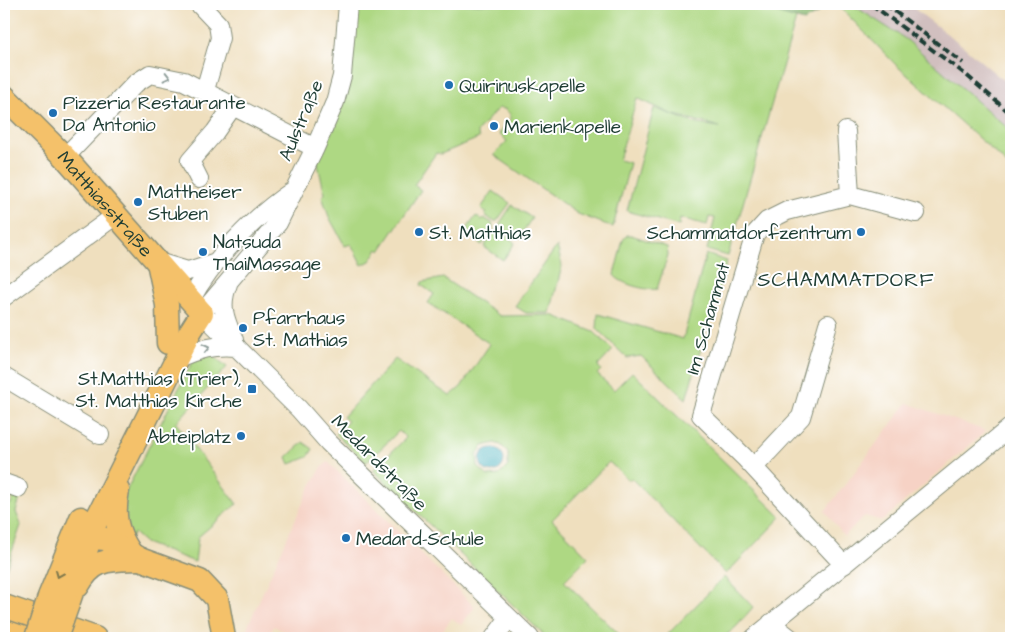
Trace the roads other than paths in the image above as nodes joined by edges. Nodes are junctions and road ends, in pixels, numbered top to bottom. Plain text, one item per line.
1 (199, 4) edge
2 (348, 4) edge
3 (205, 90) junction
4 (4, 96) edge
5 (233, 106) junction
6 (846, 131) dead end
7 (315, 148) junction
8 (65, 157) junction
9 (199, 179) dead end
10 (292, 192) junction
11 (850, 195) junction
12 (916, 213) dead end
13 (116, 215) junction
14 (218, 261) junction
15 (158, 262) junction
16 (231, 277) junction
17 (4, 297) edge
18 (196, 307) junction
19 (828, 324) dead end
20 (237, 347) junction
21 (172, 351) junction
22 (4, 377) edge
23 (1011, 427) edge
24 (100, 434) dead end
25 (754, 467) junction
26 (122, 468) junction
27 (82, 518) junction
28 (89, 539) junction
29 (68, 551) junction
30 (130, 557) junction
31 (844, 566) junction
32 (58, 601) junction
33 (4, 606) edge
34 (509, 618) junction
35 (771, 623) junction
36 (4, 631) edge
37 (216, 637) edge
38 (24, 638) edge
39 (36, 638) edge
40 (56, 638) edge
41 (95, 638) edge
42 (494, 638) edge
43 (530, 638) edge
44 (754, 638) edge
45 (790, 638) edge

1 - 3 street
2 - 7 street, Aulstraße
3 - 5 street
8 -> 3 street
4 - 8 main road, Matthiasstraße
5 - 7 street
5 - 9 street
6 - 11 street
7 - 10 street, Aulstraße
8 - 13 main road, Matthiasstraße
10 - 14 street, Aulstraße
10 - 16 street, Aulstraße
11 - 12 street, Im Schammat
11 - 25 street, Im Schammat
13 - 15 main road, Matthiasstraße
13 - 17 street
14 - 15 street
14 - 18 street, Aulstraße
15 - 18 main road, Matthiasstraße
15 - 21 main road
16 - 18 street, Aulstraße
16 - 20 street
18 - 20 street, Medardstraße
18 - 21 main road
19 - 25 street
21 -> 20 street
20 - 34 street, Medardstraße
21 - 26 main road
21 - 27 main road
22 - 24 street
23 - 31 street
25 - 31 street, Im Schammat
26 - 28 main road
26 - 30 main road
27 - 28 main road
27 - 29 main road
28 - 29 main road
28 - 30 main road
28 - 32 main road
29 -> 32 main road
30 - 32 main road
30 - 37 main road
31 - 35 street
32 - 39 main road, bridge
32 - 40 main road, bridge
33 - 41 main road
34 - 42 street
34 - 43 street, Medardstraße
35 - 44 street
35 - 45 street
36 - 38 main road

